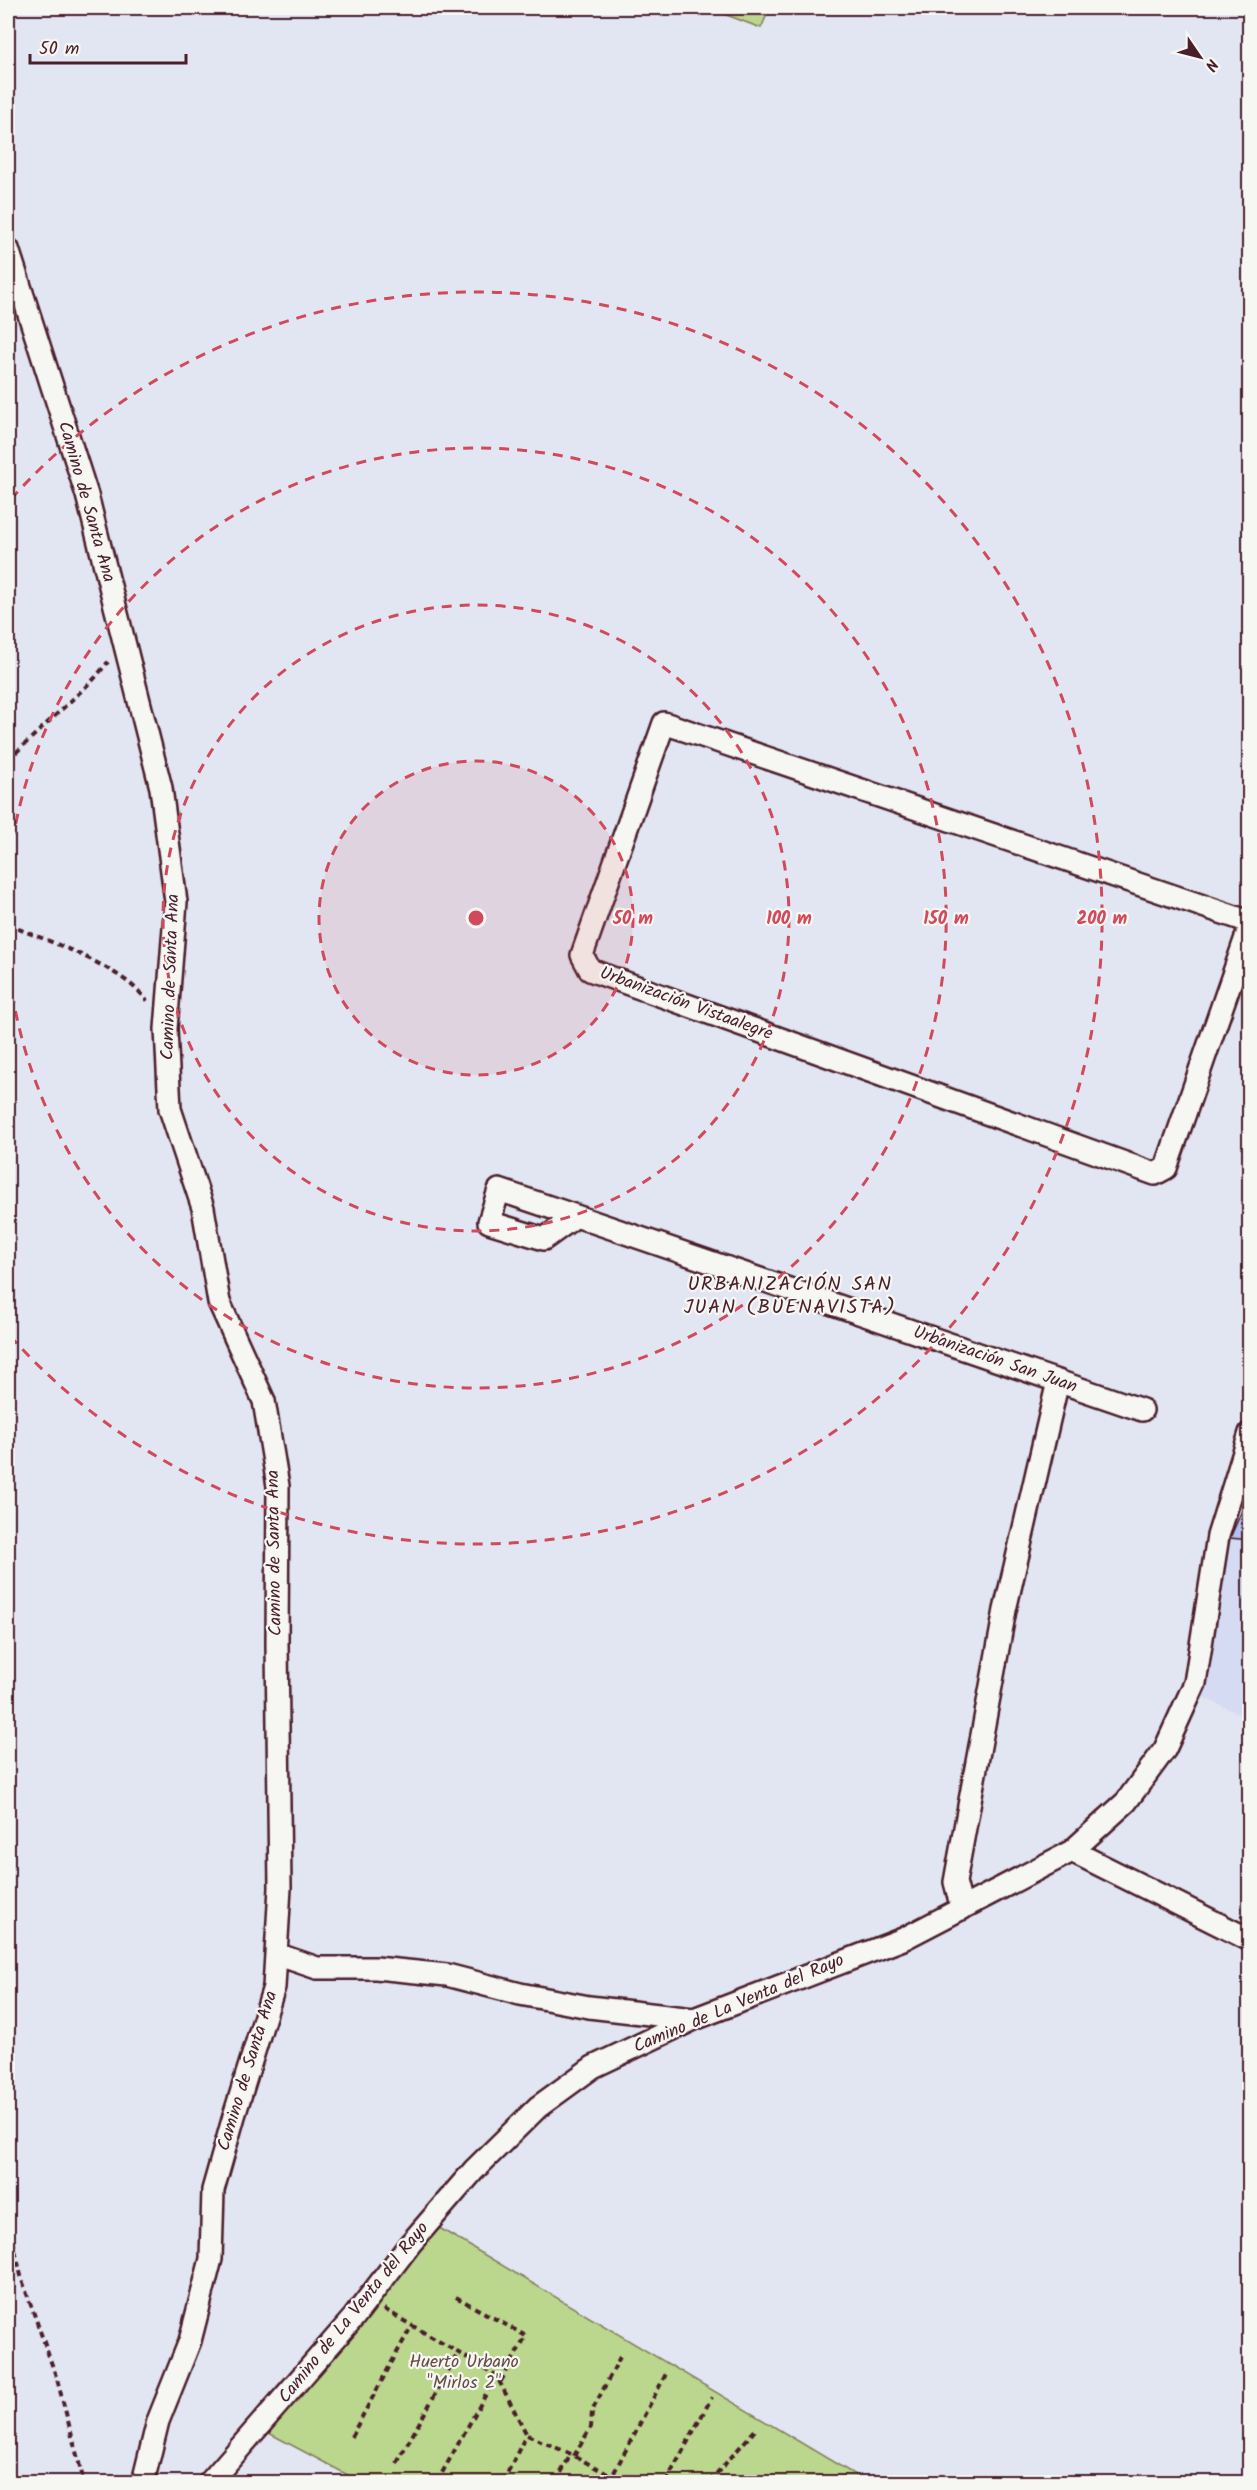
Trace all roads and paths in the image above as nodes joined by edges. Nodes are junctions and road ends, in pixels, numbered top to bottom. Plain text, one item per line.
1 (8, 249) edge
2 (124, 644) junction
3 (8, 759) edge
4 (1250, 924) edge
5 (8, 925) edge
6 (166, 1029) junction
7 (576, 1216) dead end
8 (1058, 1381) junction
9 (1142, 1410) dead end
10 (1250, 1433) edge
11 (1072, 1851) junction
12 (962, 1909) junction
13 (1250, 1940) edge
14 (276, 1954) junction
15 (694, 2019) junction
16 (8, 2220) edge
17 (456, 2297) dead end
18 (368, 2299) junction
19 (411, 2327) junction
20 (458, 2353) junction
21 (621, 2355) dead end
22 (666, 2374) dead end
23 (496, 2375) junction
24 (500, 2383) junction
25 (712, 2397) dead end
26 (757, 2428) dead end
27 (526, 2435) junction
28 (351, 2437) dead end
29 (573, 2455) junction
30 (397, 2463) dead end
31 (611, 2477) junction
32 (84, 2482) edge
33 (144, 2482) edge
34 (210, 2482) edge
35 (438, 2482) edge
36 (503, 2482) edge
37 (556, 2482) edge
38 (609, 2482) edge
39 (622, 2482) edge
40 (666, 2482) edge
41 (710, 2482) edge

1 - 2 street, Camino de Santa Ana
2 - 3 path
2 - 6 street, Camino de Santa Ana
4 - 4 street, Urbanización Vistaalegre
5 - 6 path
6 - 14 street, Camino de Santa Ana
7 - 8 street, Urbanización San Juan
8 - 9 street, Urbanización San Juan
8 - 12 street
10 - 11 street, Camino de La Venta del Rayo
11 - 12 street, Camino de La Venta del Rayo
11 - 13 street
12 - 15 street, Camino de La Venta del Rayo
14 - 15 street
14 - 33 street, Camino de Santa Ana
15 - 18 street, Camino de La Venta del Rayo
16 - 32 path
17 - 24 path
18 - 19 path
18 - 34 street, Camino de La Venta del Rayo
19 - 20 path
19 - 28 path
20 - 23 path
20 - 30 path
21 - 29 path
22 - 31 path
23 - 24 path
23 - 35 path
24 - 27 path
25 - 40 path
26 - 41 path
27 - 29 path
27 - 36 path
29 - 31 path
29 - 37 path
31 - 38 path
31 - 39 path

